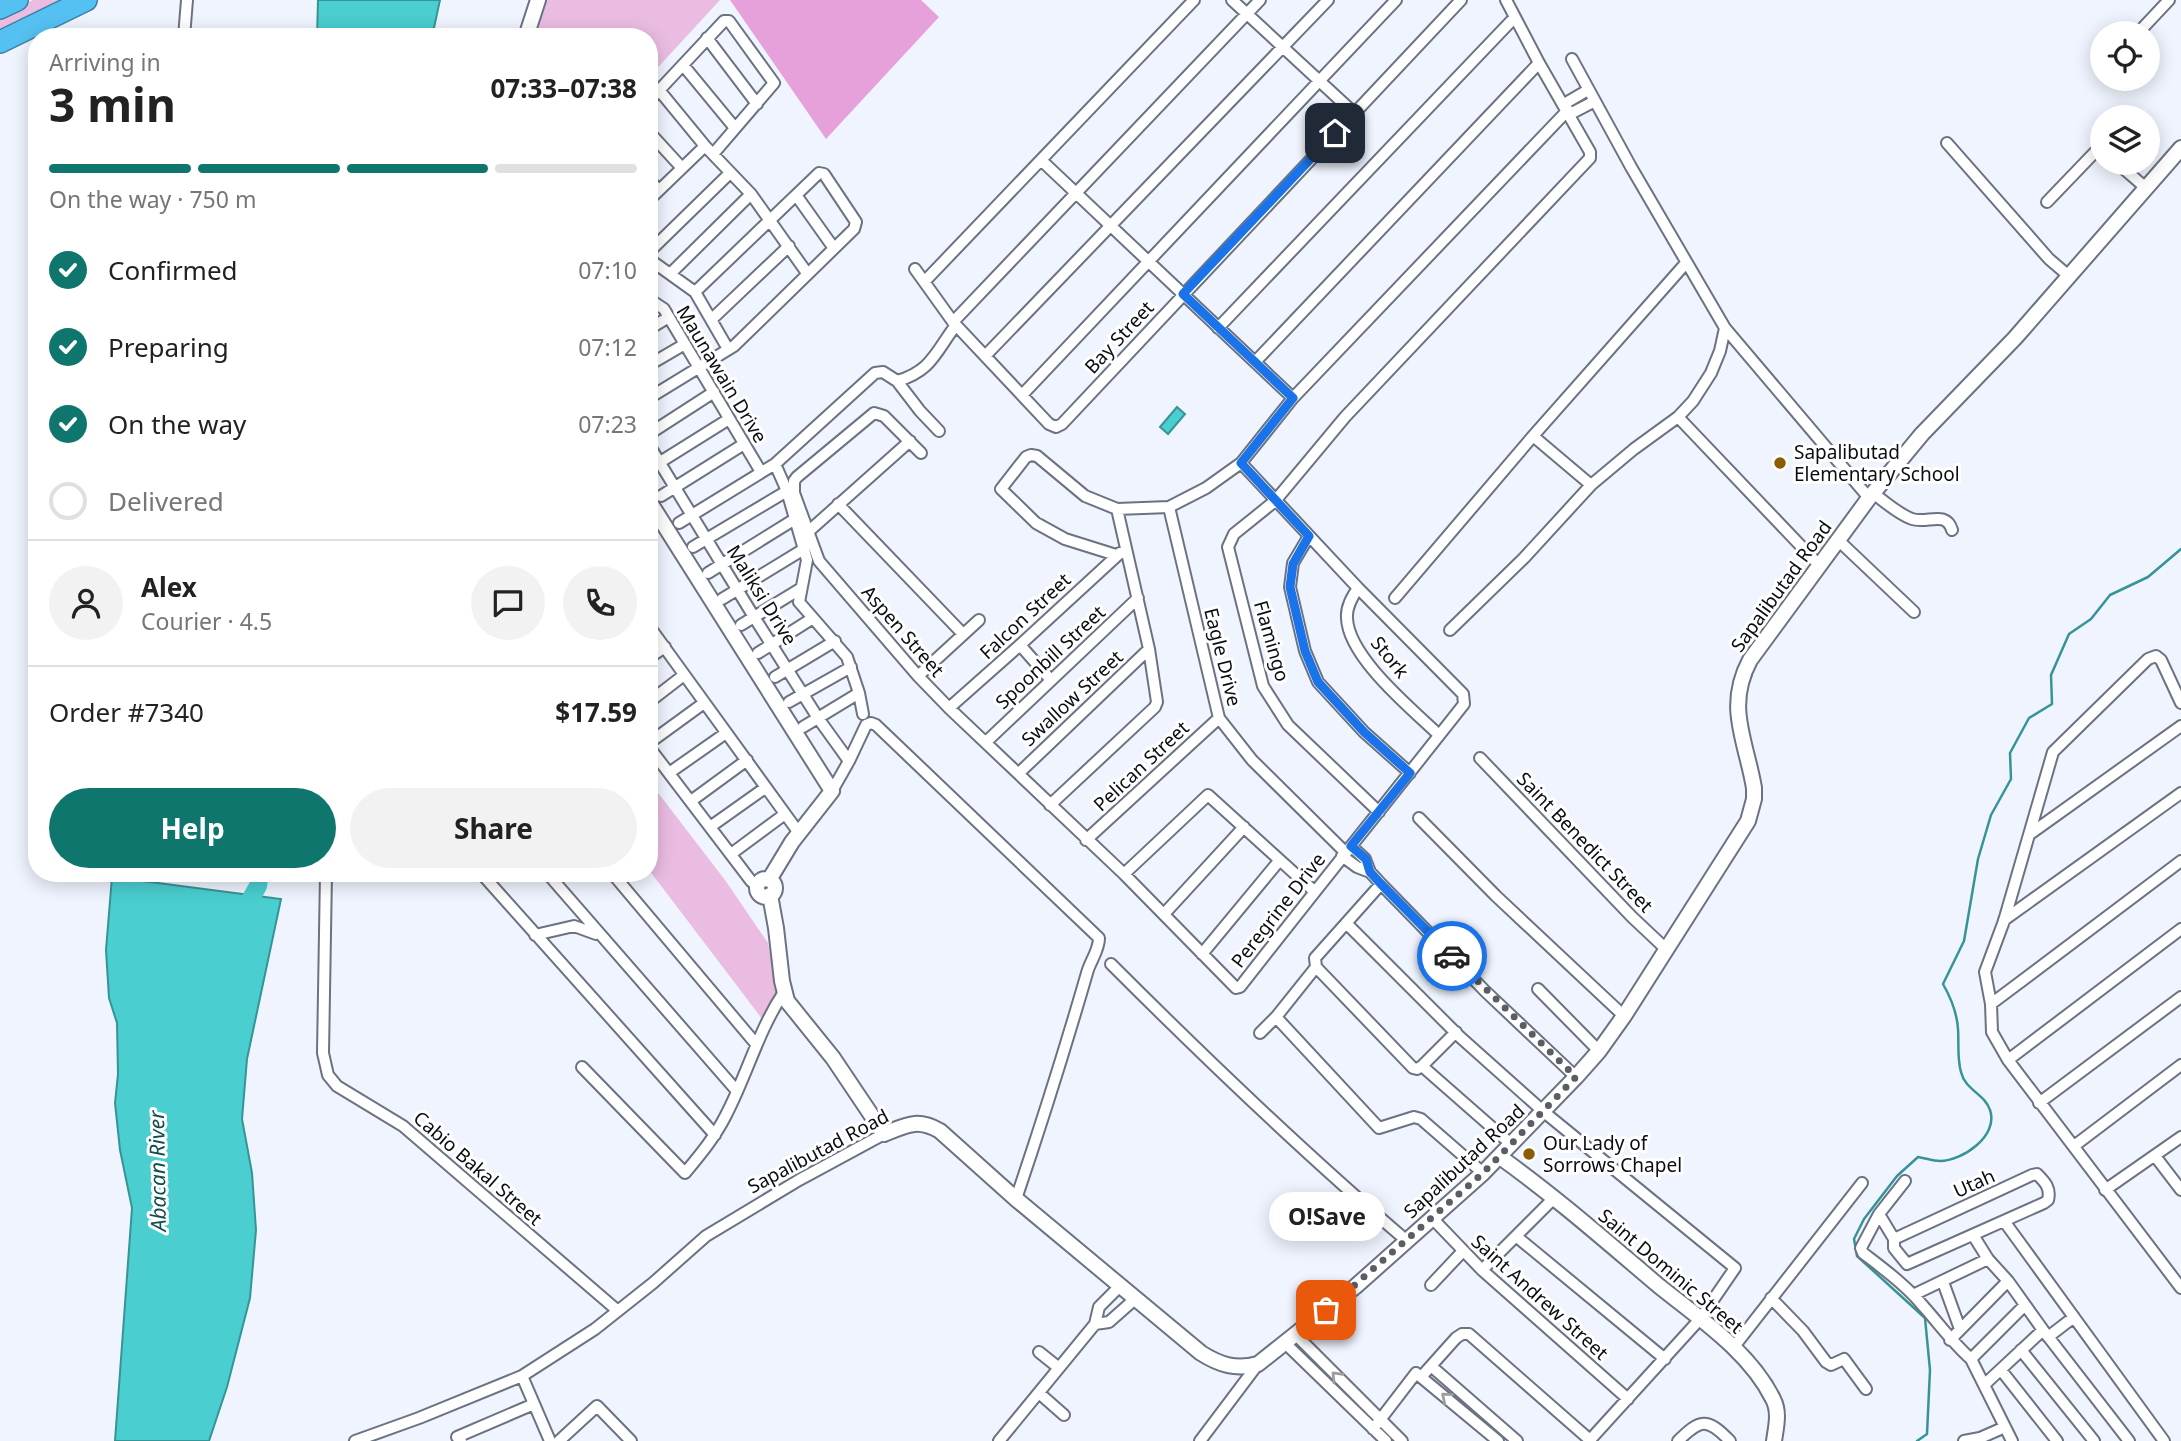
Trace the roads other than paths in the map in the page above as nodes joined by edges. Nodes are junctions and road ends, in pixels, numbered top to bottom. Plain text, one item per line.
1 (17, 0) edge
2 (86, 0) edge
3 (187, 0) edge
4 (538, 0) edge
5 (1194, 0) edge
6 (1232, 0) edge
7 (1260, 0) edge
8 (1328, 0) edge
9 (1396, 0) edge
10 (1461, 0) edge
11 (1506, 0) edge
12 (2169, 0) edge
13 (0, 9) edge
14 (1247, 14) junction
15 (1515, 17) junction
16 (2149, 21) edge
17 (28, 28) edge
18 (29, 28) edge
19 (185, 28) edge
20 (529, 28) edge
21 (707, 38) junction
22 (0, 42) edge
23 (1283, 47) junction
24 (1572, 59) dead end
25 (1539, 63) junction
26 (683, 65) junction
27 (1320, 81) junction
28 (659, 90) joint
29 (1588, 90) junction
30 (1595, 101) junction
31 (757, 104) junction
32 (1567, 109) junction
33 (1354, 113) junction
34 (735, 128) junction
35 (658, 142) edge
36 (1947, 143) dead end
37 (2181, 148) edge
38 (709, 149) junction
39 (2090, 157) edge
40 (1041, 160) junction
41 (682, 168) junction
42 (730, 173) junction
43 (2131, 175) edge
44 (2146, 188) junction
45 (659, 190) edge
46 (1075, 193) junction
47 (751, 194) junction
48 (796, 195) junction
49 (2047, 202) dead end
50 (771, 220) junction
51 (1110, 225) junction
52 (658, 242) edge
53 (789, 246) junction
54 (833, 247) junction
55 (1148, 262) junction
56 (1686, 263) junction
57 (658, 265) edge
58 (915, 269) dead end
59 (807, 273) junction
60 (670, 274) junction
61 (2070, 277) junction
62 (925, 281) junction
63 (695, 292) junction
64 (1183, 294) junction
65 (658, 305) edge
66 (669, 317) junction
67 (712, 319) junction
68 (954, 323) junction
69 (658, 324) edge
70 (1218, 328) junction
71 (1725, 328) junction
72 (685, 344) junction
73 (728, 349) junction
74 (986, 355) junction
75 (658, 360) edge
76 (1255, 362) junction
77 (700, 367) junction
78 (897, 380) junction
79 (714, 392) junction
80 (658, 393) edge
81 (1023, 394) junction
82 (1293, 398) junction
83 (1678, 417) junction
84 (729, 419) junction
85 (658, 428) edge
86 (939, 431) dead end
87 (1533, 436) junction
88 (910, 441) junction
89 (744, 444) junction
90 (921, 453) dead end
91 (658, 460) edge
92 (660, 463) junction
93 (1241, 463) junction
94 (775, 464) junction
95 (761, 472) junction
96 (1591, 485) junction
97 (675, 487) junction
98 (786, 491) junction
99 (1871, 495) junction
100 (658, 496) edge
101 (1275, 501) junction
102 (658, 503) edge
103 (838, 504) junction
104 (1169, 507) junction
105 (1117, 509) junction
106 (692, 514) junction
107 (795, 519) junction
108 (679, 523) dead end
109 (1952, 530) dead end
110 (809, 531) junction
111 (1309, 536) junction
112 (707, 539) junction
113 (1838, 540) junction
114 (693, 547) dead end
115 (804, 549) junction
116 (1121, 552) junction
117 (722, 564) junction
118 (1819, 565) junction
119 (708, 573) dead end
120 (1358, 588) junction
121 (738, 589) junction
122 (800, 589) junction
123 (1138, 597) junction
124 (722, 598) dead end
125 (1395, 598) dead end
126 (1914, 612) dead end
127 (754, 617) junction
128 (813, 618) junction
129 (979, 620) dead end
130 (741, 625) dead end
131 (1450, 630) dead end
132 (963, 634) junction
133 (658, 638) edge
134 (835, 640) junction
135 (772, 644) junction
136 (1020, 645) junction
137 (665, 647) junction
138 (1149, 649) junction
139 (658, 652) edge
140 (758, 653) dead end
141 (851, 667) junction
142 (788, 669) junction
143 (684, 675) junction
144 (918, 676) junction
145 (775, 677) dead end
146 (1050, 679) junction
147 (804, 693) junction
148 (859, 693) junction
149 (658, 695) edge
150 (789, 702) dead end
151 (704, 703) junction
152 (2181, 703) edge
153 (949, 708) junction
154 (863, 714) dead end
155 (818, 718) junction
156 (1219, 718) junction
157 (2181, 726) edge
158 (803, 727) dead end
159 (726, 733) junction
160 (1439, 735) junction
161 (658, 738) edge
162 (986, 742) junction
163 (658, 758) edge
164 (1480, 758) dead end
165 (747, 760) junction
166 (849, 761) junction
167 (669, 773) junction
168 (1019, 773) junction
169 (1410, 773) junction
170 (765, 788) junction
171 (832, 791) junction
172 (2181, 793) edge
173 (691, 801) junction
174 (1050, 805) junction
175 (1379, 812) junction
176 (785, 814) junction
177 (1419, 818) dead end
178 (710, 827) junction
179 (1244, 827) junction
180 (799, 833) junction
181 (2030, 834) junction
182 (1086, 840) junction
183 (1346, 851) junction
184 (731, 854) junction
185 (1279, 861) junction
186 (2181, 861) edge
187 (1124, 874) junction
188 (326, 882) edge
189 (489, 882) edge
190 (555, 882) edge
191 (620, 882) edge
192 (763, 883) junction
193 (1381, 884) junction
194 (1314, 891) junction
195 (1164, 914) junction
196 (2004, 920) junction
197 (1346, 923) junction
198 (2181, 929) edge
199 (535, 935) junction
200 (602, 937) junction
201 (1666, 948) junction
202 (1202, 954) junction
203 (1111, 964) dead end
204 (1316, 967) junction
205 (1538, 989) dead end
206 (784, 992) junction
207 (2181, 997) edge
208 (1991, 1004) junction
209 (1624, 1016) junction
210 (1276, 1017) junction
211 (1456, 1032) junction
212 (1261, 1033) dead end
213 (756, 1044) junction
214 (1599, 1051) junction
215 (2008, 1060) junction
216 (2181, 1065) edge
217 (1422, 1066) junction
218 (582, 1067) dead end
219 (1576, 1077) junction
220 (736, 1090) junction
221 (2039, 1103) junction
222 (1544, 1112) junction
223 (884, 1134) junction
224 (715, 1135) junction
225 (2181, 1137) edge
226 (1512, 1145) junction
227 (2074, 1146) junction
228 (2155, 1156) junction
229 (1500, 1157) junction
230 (1483, 1173) junction
231 (1905, 1181) dead end
232 (1863, 1183) dead end
233 (2105, 1190) junction
234 (2181, 1190) edge
235 (1555, 1198) junction
236 (1016, 1199) junction
237 (1880, 1214) junction
238 (1432, 1218) junction
239 (2004, 1222) junction
240 (1973, 1235) junction
241 (1517, 1237) junction
242 (1894, 1239) junction
243 (1407, 1241) junction
244 (1463, 1251) junction
245 (1988, 1259) junction
246 (1482, 1270) junction
247 (2177, 1273) edge
248 (2008, 1280) junction
249 (1943, 1282) junction
250 (1431, 1285) dead end
251 (1120, 1286) junction
252 (2181, 1288) edge
253 (1913, 1295) junction
254 (1771, 1298) junction
255 (1135, 1299) junction
256 (2025, 1305) junction
257 (618, 1311) junction
258 (2074, 1317) junction
259 (1699, 1319) junction
260 (1095, 1324) junction
261 (1961, 1329) junction
262 (2045, 1334) junction
263 (1291, 1339) junction
264 (1950, 1340) junction
265 (1732, 1348) junction
266 (2021, 1350) junction
267 (1038, 1352) dead end
268 (1665, 1359) junction
269 (1971, 1359) junction
270 (1258, 1364) junction
271 (1432, 1366) junction
272 (1059, 1368) junction
273 (2001, 1370) junction
274 (522, 1376) junction
275 (1422, 1377) junction
276 (1984, 1385) junction
277 (1866, 1389) dead end
278 (1039, 1393) junction
279 (1628, 1399) junction
280 (534, 1404) junction
281 (1064, 1415) dead end
282 (1376, 1424) junction
283 (2005, 1427) junction
284 (1400, 1440) edge
285 (1589, 1440) edge
286 (355, 1441) edge
287 (461, 1441) edge
288 (550, 1441) edge
289 (559, 1441) edge
290 (631, 1441) edge
291 (999, 1441) edge
292 (1200, 1441) edge
293 (1386, 1441) edge
294 (1498, 1441) edge
295 (1517, 1441) edge
296 (1678, 1441) edge
297 (1730, 1441) edge
298 (1774, 1441) edge
299 (1964, 1441) edge
300 (2012, 1441) edge
301 (2057, 1441) edge
302 (2094, 1441) edge
303 (2129, 1441) edge
304 (2164, 1441) edge

1 - 13 highway
2 - 18 highway
3 - 19 street
4 - 20 street
5 - 40 street
6 - 14 street
7 - 14 street
8 - 23 street
9 - 27 street
10 - 33 street, Bay Street
11 - 15 street
12 - 16 street
14 - 23 street
14 - 46 street
15 - 25 street
15 - 70 street
17 - 22 highway
21 - 26 street
21 - 31 street
21 - 31 street
23 - 27 street
23 - 51 street
24 - 29 street
25 - 32 street
25 - 76 street
26 - 28 street
26 - 34 street
27 - 33 street
27 - 55 street
28 - 38 street
29 - 30 street
29 - 32 street
30 - 32 street
30 - 56 street
31 - 34 street
32 - 82 street
32 - 101 street
33 - 64 street, Bay Street
34 - 38 street
35 - 41 street
36 - 61 street
37 - 44 street, Sapalibutad Road
38 - 41 street
38 - 42 street
39 - 49 street
40 - 46 street
40 - 62 street
41 - 45 street
42 - 47 street
42 - 52 street
43 - 44 street
44 - 61 street, Sapalibutad Road
46 - 51 street
46 - 68 street
47 - 50 street
47 - 60 street
48 - 50 street
48 - 54 street
48 - 54 street
50 - 53 street
50 - 63 street
51 - 55 street
51 - 74 street
53 - 59 street
53 - 67 street
54 - 59 street
55 - 64 street
55 - 81 street
56 - 71 street
56 - 87 street
57 - 60 street
58 - 62 street
59 - 73 street
60 - 63 street
61 - 99 street, Sapalibutad Road
62 - 68 street
63 - 67 street
64 - 70 street
64 - 81 street, Bay Street
65 - 66 street, Maunawain Drive
66 - 69 street
66 - 72 street, Maunawain Drive
67 - 73 street
68 - 74 street
68 - 78 street
70 - 76 street
71 - 83 street
71 - 99 street
72 - 75 street
72 - 77 street, Maunawain Drive
73 - 77 street
74 - 81 street
76 - 82 street
77 - 79 street, Maunawain Drive
77 - 80 street
78 - 86 street
78 - 94 street
79 - 84 street, Maunawain Drive
79 - 85 street
82 - 93 street
83 - 96 street
83 - 118 street
84 - 89 street, Maunawain Drive
84 - 92 street
87 - 96 street
87 - 125 street
88 - 90 street
88 - 103 street
88 - 110 street, Aspen Street
89 - 95 street, Maunawain Drive
89 - 97 street
91 - 92 street, Maliksi Drive
92 - 97 street, Maliksi Drive
93 - 101 street, Peregrine Drive
93 - 104 street
94 - 95 street
94 - 98 street
95 - 106 street
96 - 131 street
97 - 100 street
97 - 106 street, Maliksi Drive
98 - 107 street
98 - 112 street
99 - 109 street
99 - 113 street, Sapalibutad Road
101 - 111 street, Peregrine Drive
101 - 175 street, Flamingo
102 - 171 street
103 - 110 street
103 - 132 street
104 - 105 street
104 - 156 street, Eagle Drive
105 - 116 street
105 - 116 street
106 - 108 street
106 - 112 street, Maliksi Drive
107 - 115 street
107 - 117 street
110 - 144 street, Aspen Street
111 - 120 street, Peregrine Drive
111 - 169 street
112 - 114 street
112 - 117 street, Maliksi Drive
113 - 118 street, Sapalibutad Road
113 - 126 street
115 - 121 street
115 - 122 street
116 - 123 street
116 - 136 street, Falcon Street
117 - 119 street
117 - 121 street, Maliksi Drive
118 - 201 street, Sapalibutad Road
120 - 160 street, Stork
120 - 160 street, Peregrine Drive
121 - 124 street
121 - 127 street, Maliksi Drive
122 - 127 street
122 - 128 street
123 - 138 street
123 - 146 street, Spoonbill Street
127 - 130 street
127 - 135 street, Maliksi Drive
128 - 134 street
128 - 135 street
129 - 132 street
132 - 144 street
133 - 137 street
134 - 141 street
134 - 142 street
135 - 140 street
135 - 142 street, Maliksi Drive
136 - 146 street
136 - 153 street, Falcon Street
137 - 139 street
137 - 143 street
138 - 168 street, Swallow Street
138 - 174 street
141 - 147 street
141 - 148 street
142 - 145 street
142 - 147 street, Maliksi Drive
143 - 149 street
143 - 151 street
144 - 153 street, Aspen Street
146 - 162 street, Spoonbill Street
147 - 150 street
147 - 155 street, Maliksi Drive
148 - 154 street
148 - 155 street
151 - 159 street
151 - 161 street
152 - 181 street
153 - 162 street, Aspen Street
155 - 158 street
155 - 166 street, Maliksi Drive
156 - 182 street, Pelican Street
156 - 183 street, Eagle Drive
157 - 181 street
159 - 165 street
159 - 167 street
160 - 169 street, Peregrine Drive
162 - 168 street, Peregrine Drive
163 - 167 street
164 - 201 street, Saint Benedict Street
165 - 170 street
165 - 173 street
166 - 171 street
166 - 236 street
167 - 173 street
168 - 174 street, Peregrine Drive
169 - 175 street, Peregrine Drive
170 - 176 street
170 - 178 street
171 - 180 street
172 - 196 street
173 - 178 street
174 - 182 street, Peregrine Drive
175 - 183 street, Peregrine Drive
176 - 180 street
176 - 184 street
177 - 209 street
178 - 184 street
179 - 185 street
179 - 187 street
179 - 195 street
180 - 192 street
181 - 196 street
182 - 187 street, Peregrine Drive
183 - 193 street, Eagle Drive
183 - 194 street, Peregrine Drive
184 - 192 street
185 - 194 street
185 - 202 street
186 - 208 street
187 - 195 street, Peregrine Drive
188 - 257 street, Cabio Bakal Street
189 - 199 street
190 - 200 street
191 - 213 street
192 - 206 street
193 - 197 street
193 - 219 street, Eagle Drive
194 - 202 street, Peregrine Drive
195 - 202 street, Peregrine Drive
196 - 208 street
197 - 204 street
197 - 211 street
198 - 215 street
199 - 200 street
199 - 224 street
200 - 220 street
201 - 209 street, Sapalibutad Road
203 - 243 street
204 - 210 street
204 - 217 street
205 - 214 street
206 - 213 street
206 - 223 street
207 - 221 street
208 - 215 street
209 - 214 street, Sapalibutad Road
210 - 212 street
210 - 230 street
211 - 217 street
211 - 222 street
213 - 220 street
214 - 219 street, Sapalibutad Road
215 - 221 street
216 - 227 street
217 - 226 street
218 - 224 street
219 - 222 street, Sapalibutad Road
220 - 224 street
221 - 227 street
222 - 226 street, Sapalibutad Road
222 - 259 street
223 - 236 street, Sapalibutad Road
223 - 257 street, Sapalibutad Road
225 - 228 street
226 - 229 street, Sapalibutad Road
227 - 233 street
228 - 233 street
228 - 234 street
229 - 230 street, Sapalibutad Road
229 - 235 street, Saint Dominic Street
230 - 238 street, Sapalibutad Road
231 - 237 street
232 - 254 street
233 - 247 street
235 - 241 street
235 - 259 street, Saint Dominic Street
236 - 251 street, Sapalibutad Road
237 - 242 street
237 - 253 street
238 - 243 street, Sapalibutad Road
238 - 244 street, Saint Andrew Street
239 - 240 street
239 - 242 street, Utah
239 - 258 street
240 - 242 street
240 - 245 street
241 - 246 street
241 - 268 street
243 - 263 street, Sapalibutad Road
244 - 246 street, Saint Andrew Street
244 - 250 street
245 - 248 street
245 - 249 street
246 - 279 street, Saint Andrew Street
247 - 252 street
248 - 256 street
248 - 261 street
249 - 253 street
249 - 261 street
251 - 255 street, Sapalibutad Road
251 - 260 street
253 - 264 street
254 - 265 street
254 - 277 street
255 - 260 street
255 - 270 street, Sapalibutad Road
256 - 262 street
256 - 269 street
257 - 274 street, Sapalibutad Road
258 - 262 street
258 - 304 street
259 - 265 street, Saint Dominic Street
259 - 268 street
260 - 272 street
261 - 264 street
262 - 266 street
262 - 303 street
263 - 270 street, Sapalibutad Road
263 - 282 street
264 - 269 street
265 - 298 street, Saint Dominic Street
266 - 273 street
266 - 302 street
267 - 272 street
268 - 279 street
269 - 276 street
270 - 292 street
271 - 275 street
271 - 285 street
271 - 295 street
272 - 278 street
273 - 276 street
273 - 301 street
274 - 280 street
274 - 286 street, Sapalibutad Road
275 - 282 street
294 -> 275 street
276 - 283 street
278 - 281 street
278 - 291 street
279 - 285 street
280 - 287 street
280 - 288 street
282 - 284 street
282 - 293 street
283 - 299 street
283 - 300 street
289 - 290 street
296 - 297 street

